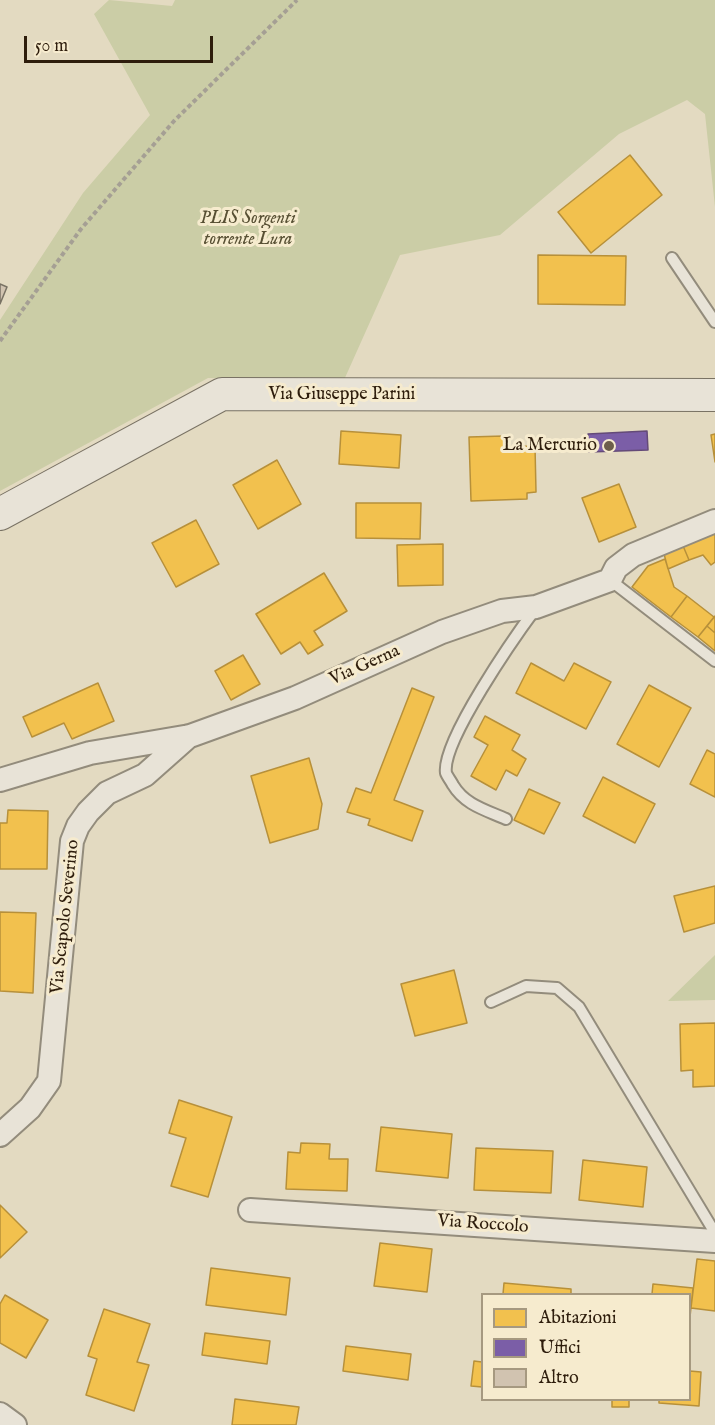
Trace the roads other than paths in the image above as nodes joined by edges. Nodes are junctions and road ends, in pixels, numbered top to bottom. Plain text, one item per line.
1 (672, 258) dead end
2 (715, 321) edge
3 (715, 395) edge
4 (0, 514) edge
5 (715, 521) edge
6 (610, 580) junction
7 (536, 608) junction
8 (715, 661) edge
9 (190, 736) junction
10 (0, 780) edge
11 (506, 819) dead end
12 (491, 1002) dead end
13 (0, 1135) edge
14 (250, 1210) dead end
15 (715, 1233) edge
16 (715, 1241) edge
17 (0, 1414) edge
18 (15, 1425) edge

1 - 2 lane
3 - 4 street, Via Giuseppe Parini
5 - 6 street, Via Gerna
6 - 7 street, Via Gerna
6 - 8 lane
7 - 9 street, Via Gerna
7 - 11 lane
9 - 10 street, Via Gerna
9 - 13 street, Via Scapolo Severino
12 - 15 lane
14 - 16 street, Via Roccolo
17 - 18 street

